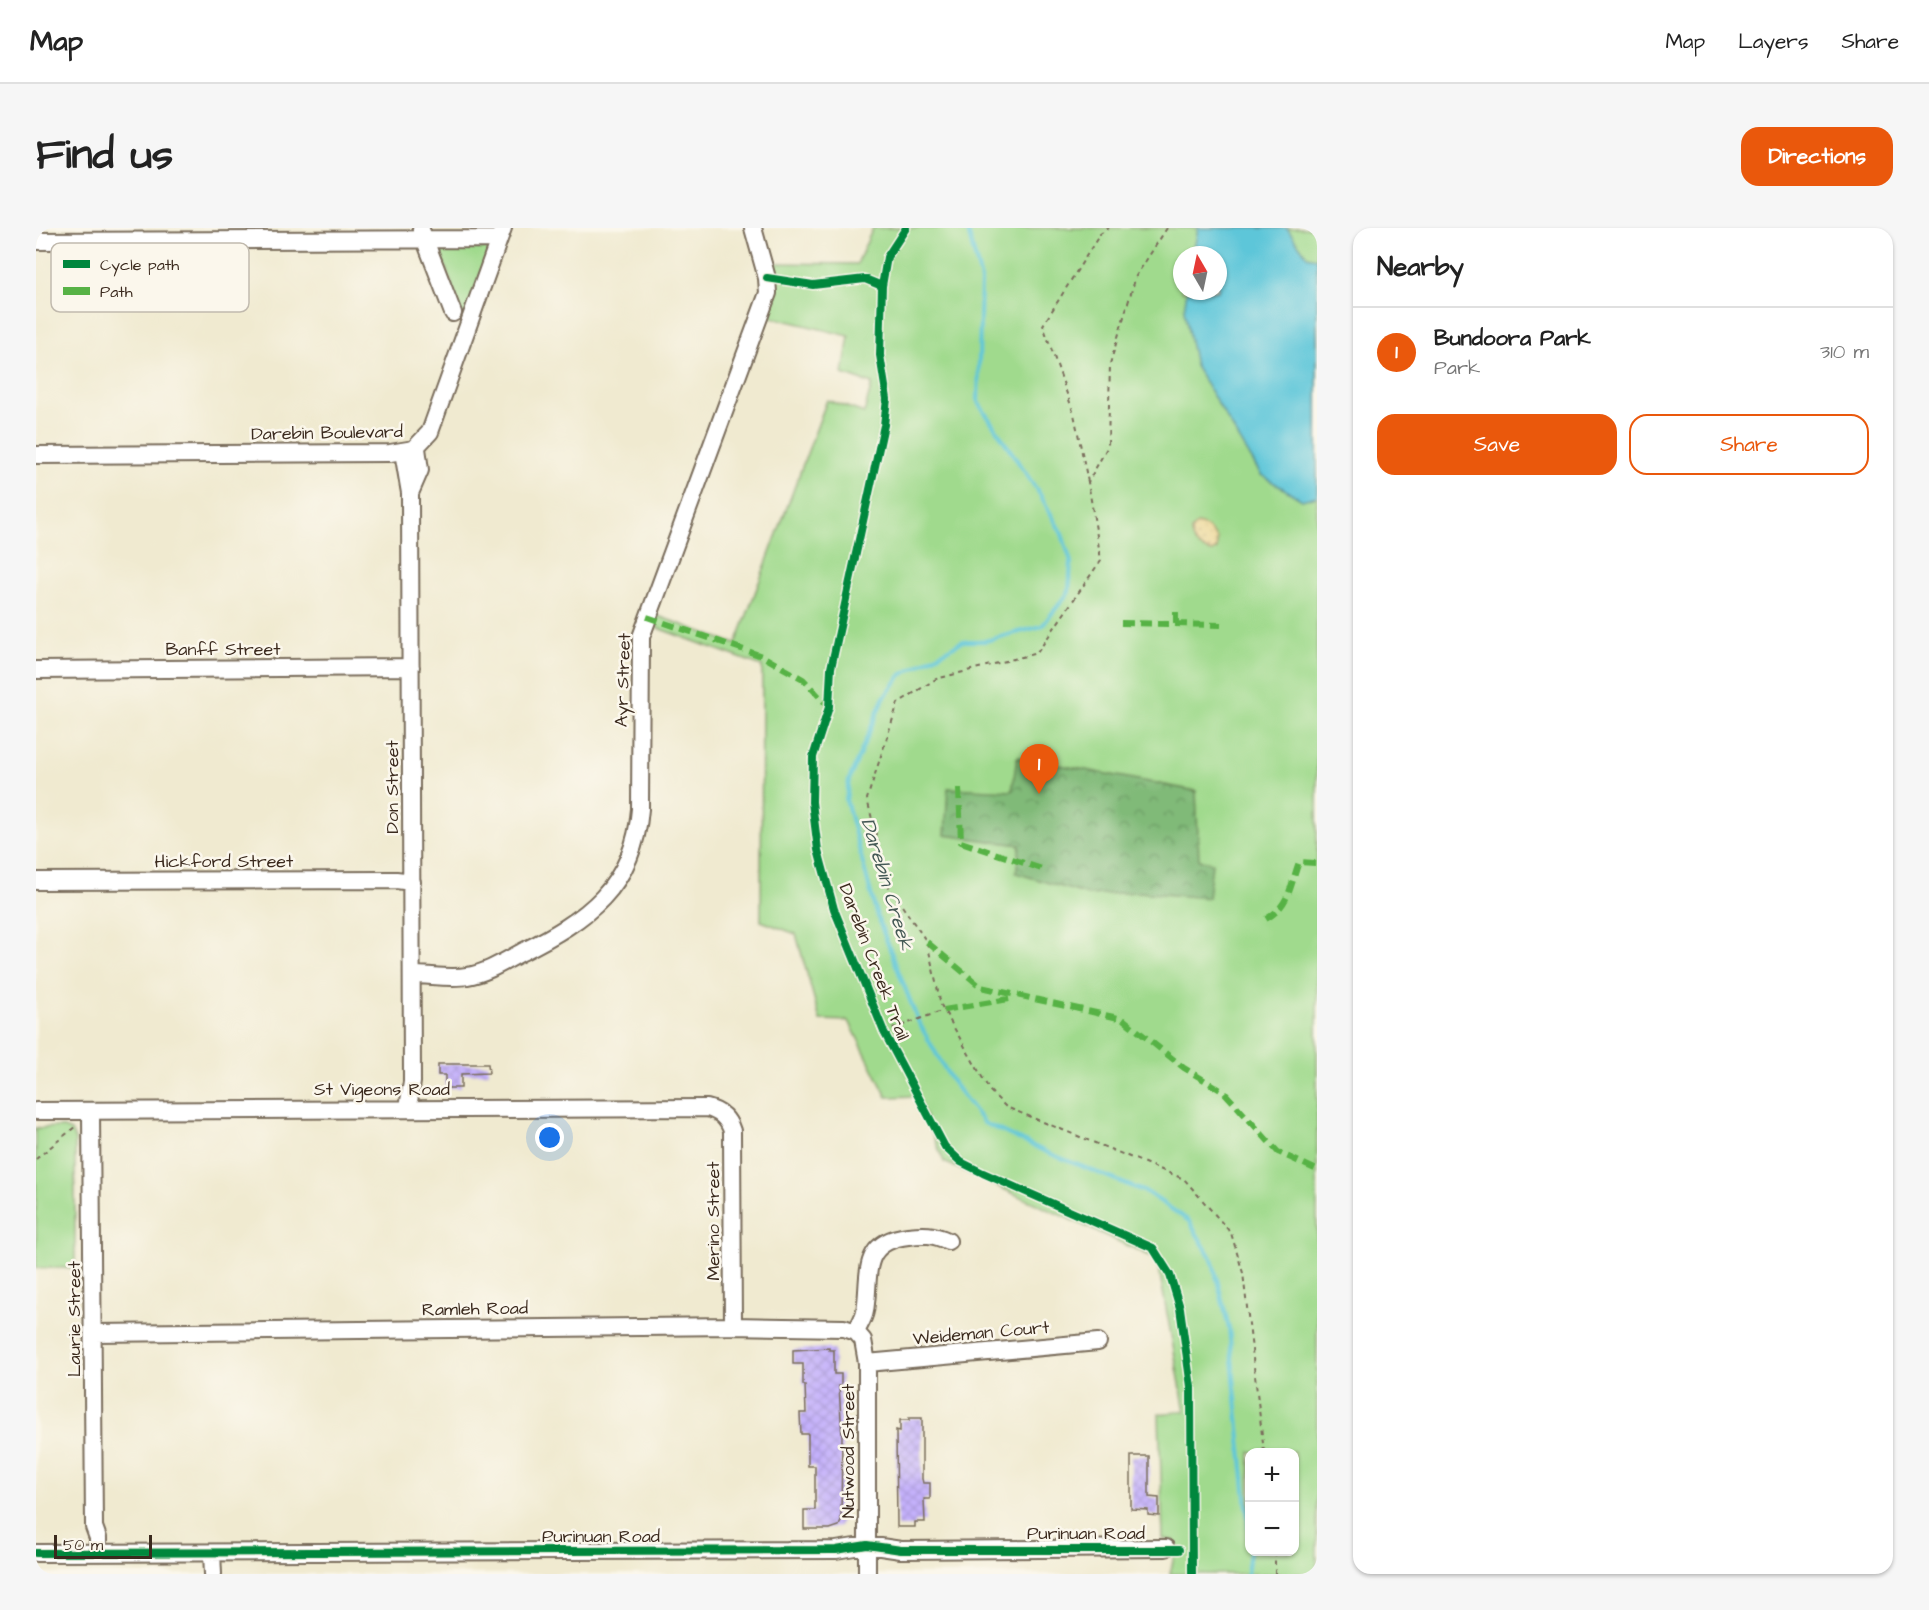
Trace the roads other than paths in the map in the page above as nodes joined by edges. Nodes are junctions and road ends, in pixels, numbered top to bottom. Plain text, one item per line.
1 (753, 228) edge
2 (501, 233) edge
3 (423, 234) edge
4 (36, 241) edge
5 (453, 313) dead end
6 (410, 450) junction
7 (36, 455) edge
8 (411, 667) junction
9 (36, 670) edge
10 (36, 880) edge
11 (412, 882) junction
12 (412, 975) junction
13 (413, 1108) junction
14 (36, 1111) edge
15 (91, 1111) junction
16 (725, 1117) joint
17 (948, 1241) dead end
18 (733, 1326) junction
19 (856, 1332) junction
20 (94, 1333) junction
21 (1098, 1342) dead end
22 (867, 1364) junction
23 (1166, 1548) dead end
24 (867, 1550) junction
25 (36, 1553) edge
26 (94, 1553) junction
27 (217, 1553) junction
28 (213, 1574) edge
29 (220, 1574) edge
30 (867, 1574) edge

1 - 12 street, Ayr Street
2 - 3 street
2 - 6 street, Darebin Boulevard
3 - 4 street
3 - 5 street
6 - 7 street, Darebin Boulevard
6 - 8 street, Don Street
8 - 9 street, Banff Street
8 - 11 street, Don Street
10 - 11 street, Hickford Street
11 - 12 street, Don Street
12 - 13 street, Don Street
13 - 15 street, St Vigeons Road
13 - 16 street, St Vigeons Road
14 - 15 street, St Vigeons Road
15 - 20 street, Laurie Street
16 - 18 street, Merino Street
17 - 19 street
18 - 19 street, Ramleh Road
18 - 20 street, Ramleh Road
19 - 22 street, Nutwood Street
20 - 26 street, Laurie Street
21 - 22 street, Weideman Court
22 - 24 street, Nutwood Street
23 - 24 street, Purinuan Road
24 - 27 street, Purinuan Road
24 - 30 street, Nutwood Street
25 - 26 street, Purinuan Road
26 - 27 street, Purinuan Road
27 - 28 street
27 - 29 street

